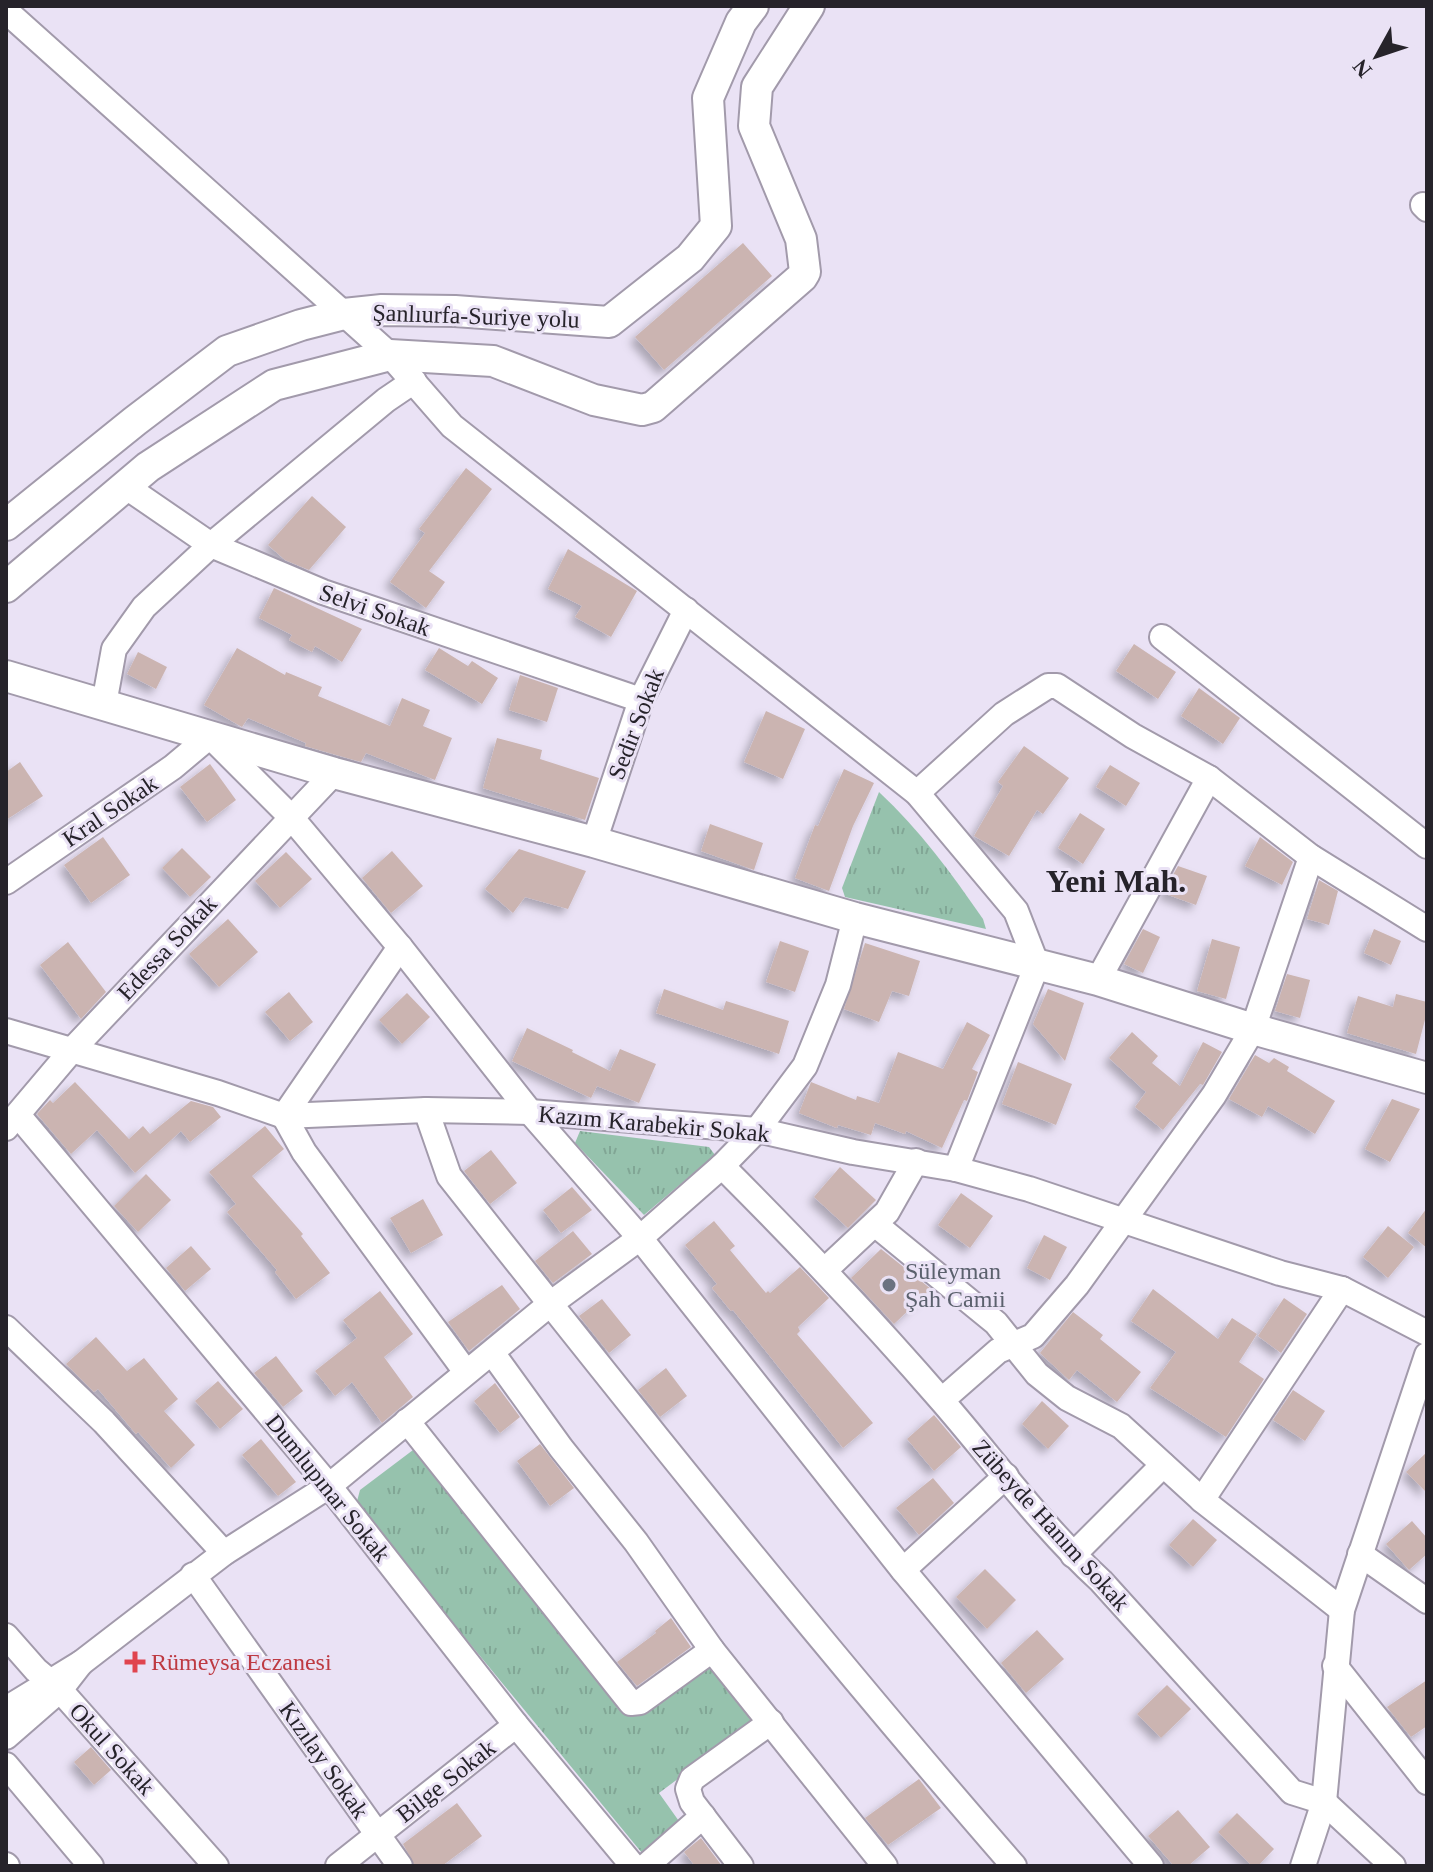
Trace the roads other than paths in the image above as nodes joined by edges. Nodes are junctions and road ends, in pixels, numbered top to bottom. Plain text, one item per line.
1 (809, 6) edge
2 (6, 11) edge
3 (747, 14) edge
4 (344, 314) junction
5 (390, 355) junction
6 (414, 381) junction
7 (125, 486) junction
8 (6, 525) edge
9 (211, 545) junction
10 (6, 587) edge
11 (686, 610) junction
12 (1162, 637) dead end
13 (6, 676) edge
14 (641, 700) junction
15 (104, 704) junction
16 (210, 736) junction
17 (334, 773) junction
18 (1209, 778) junction
19 (917, 793) junction
20 (290, 816) junction
21 (594, 842) junction
22 (1427, 846) edge
23 (1311, 857) junction
24 (6, 882) edge
25 (855, 918) junction
26 (1427, 929) edge
27 (400, 947) junction
28 (1037, 965) junction
29 (1098, 980) junction
30 (1253, 1029) junction
31 (6, 1031) edge
32 (72, 1050) junction
33 (1427, 1078) edge
34 (426, 1110) junction
35 (530, 1112) junction
36 (284, 1116) junction
37 (12, 1121) edge
38 (757, 1130) junction
39 (916, 1161) junction
40 (722, 1166) junction
41 (956, 1169) junction
42 (1123, 1221) junction
43 (876, 1225) junction
44 (640, 1238) junction
45 (825, 1270) junction
46 (1342, 1289) junction
47 (550, 1304) junction
48 (6, 1328) edge
49 (1427, 1333) edge
50 (1013, 1345) junction
51 (493, 1354) junction
52 (1427, 1355) edge
53 (466, 1372) junction
54 (942, 1400) junction
55 (407, 1421) junction
56 (1163, 1465) junction
57 (1006, 1476) junction
58 (329, 1486) junction
59 (1202, 1500) junction
60 (224, 1553) junction
61 (1360, 1554) junction
62 (1073, 1555) junction
63 (903, 1570) junction
64 (193, 1575) junction
65 (1427, 1601) edge
66 (1342, 1610) junction
67 (6, 1636) edge
68 (712, 1650) junction
69 (1335, 1666) junction
70 (54, 1686) junction
71 (6, 1709) edge
72 (771, 1722) junction
73 (516, 1725) junction
74 (6, 1737) edge
75 (6, 1765) edge
76 (1427, 1782) edge
77 (1324, 1802) junction
78 (703, 1816) junction
79 (377, 1835) junction
80 (91, 1866) edge
81 (216, 1866) edge
82 (338, 1866) edge
83 (400, 1866) edge
84 (633, 1866) edge
85 (646, 1866) edge
86 (741, 1866) edge
87 (885, 1866) edge
88 (1014, 1866) edge
89 (1151, 1866) edge
90 (1303, 1866) edge
91 (1393, 1866) edge

1 - 5 main road, Şanlıurfa-Suriye yolu
2 - 4 street
3 - 4 main road, Şanlıurfa-Suriye yolu
4 - 5 street
4 - 8 main road, Şanlıurfa-Suriye yolu
5 - 6 street
5 - 7 main road, Şanlıurfa-Suriye yolu
6 - 9 street
6 - 11 street
7 - 9 street, Selvi Sokak
7 - 10 main road, Şanlıurfa-Suriye yolu
9 - 14 street, Selvi Sokak
9 - 15 street
11 - 14 street, Sedir Sokak
11 - 19 street
12 - 22 street
13 - 15 main road
14 - 21 street, Sedir Sokak
15 - 16 main road
16 - 17 main road
16 - 20 street
16 - 24 street, Kral Sokak
17 - 20 street, Edessa Sokak
17 - 21 main road
18 - 19 street
18 - 23 street
18 - 29 street
19 - 28 street
20 - 27 street
20 - 32 street, Edessa Sokak
21 - 25 main road
23 - 26 street
23 - 30 street
25 - 28 main road
25 - 38 street
27 - 35 street
27 - 36 street
28 - 29 main road
28 - 41 street
29 - 30 main road
30 - 33 main road
30 - 42 street
31 - 32 street, Kazım Karabekir Sokak
32 - 36 street, Kazım Karabekir Sokak
32 - 37 street, Edessa Sokak
34 - 35 street, Kazım Karabekir Sokak
34 - 36 street, Kazım Karabekir Sokak
34 - 47 street
35 - 38 street, Kazım Karabekir Sokak
35 - 44 street
36 - 53 street
37 - 58 street, Dumlupınar Sokak
38 - 39 street, Kazım Karabekir Sokak
38 - 40 street
39 - 41 street, Kazım Karabekir Sokak
39 - 43 street
40 - 44 street
40 - 45 street, Zübeyde Hanım Sokak
41 - 42 street, Kazım Karabekir Sokak
42 - 46 street, Kazım Karabekir Sokak
42 - 50 street
43 - 45 street
43 - 50 street
44 - 47 street
44 - 63 street
45 - 54 street, Zübeyde Hanım Sokak
46 - 49 street, Kazım Karabekir Sokak
46 - 59 street
47 - 51 street
47 - 88 street
48 - 60 street
50 - 54 street
50 - 56 street
51 - 53 street
51 - 68 street
52 - 61 street
53 - 55 street
54 - 57 street, Zübeyde Hanım Sokak
55 - 58 street
55 - 68 street
56 - 59 street
56 - 62 street
57 - 62 street, Zübeyde Hanım Sokak
57 - 63 street
58 - 60 street
58 - 73 street, Dumlupınar Sokak
59 - 66 street
60 - 64 street
61 - 65 street
61 - 66 street
62 - 77 street, Zübeyde Hanım Sokak
63 - 89 street
64 - 70 street
64 - 79 street, Kızılay Sokak
66 - 69 street
67 - 70 street, Okul Sokak
68 - 72 street
69 - 76 street
69 - 77 street
70 - 71 street
70 - 74 street
70 - 81 street, Okul Sokak
72 - 78 street
72 - 87 street
73 - 79 street, Bilge Sokak
73 - 84 street, Dumlupınar Sokak
75 - 80 street
77 - 90 street
77 - 91 street, Zübeyde Hanım Sokak
78 - 85 street
78 - 86 street
79 - 82 street, Bilge Sokak
79 - 83 street, Kızılay Sokak

